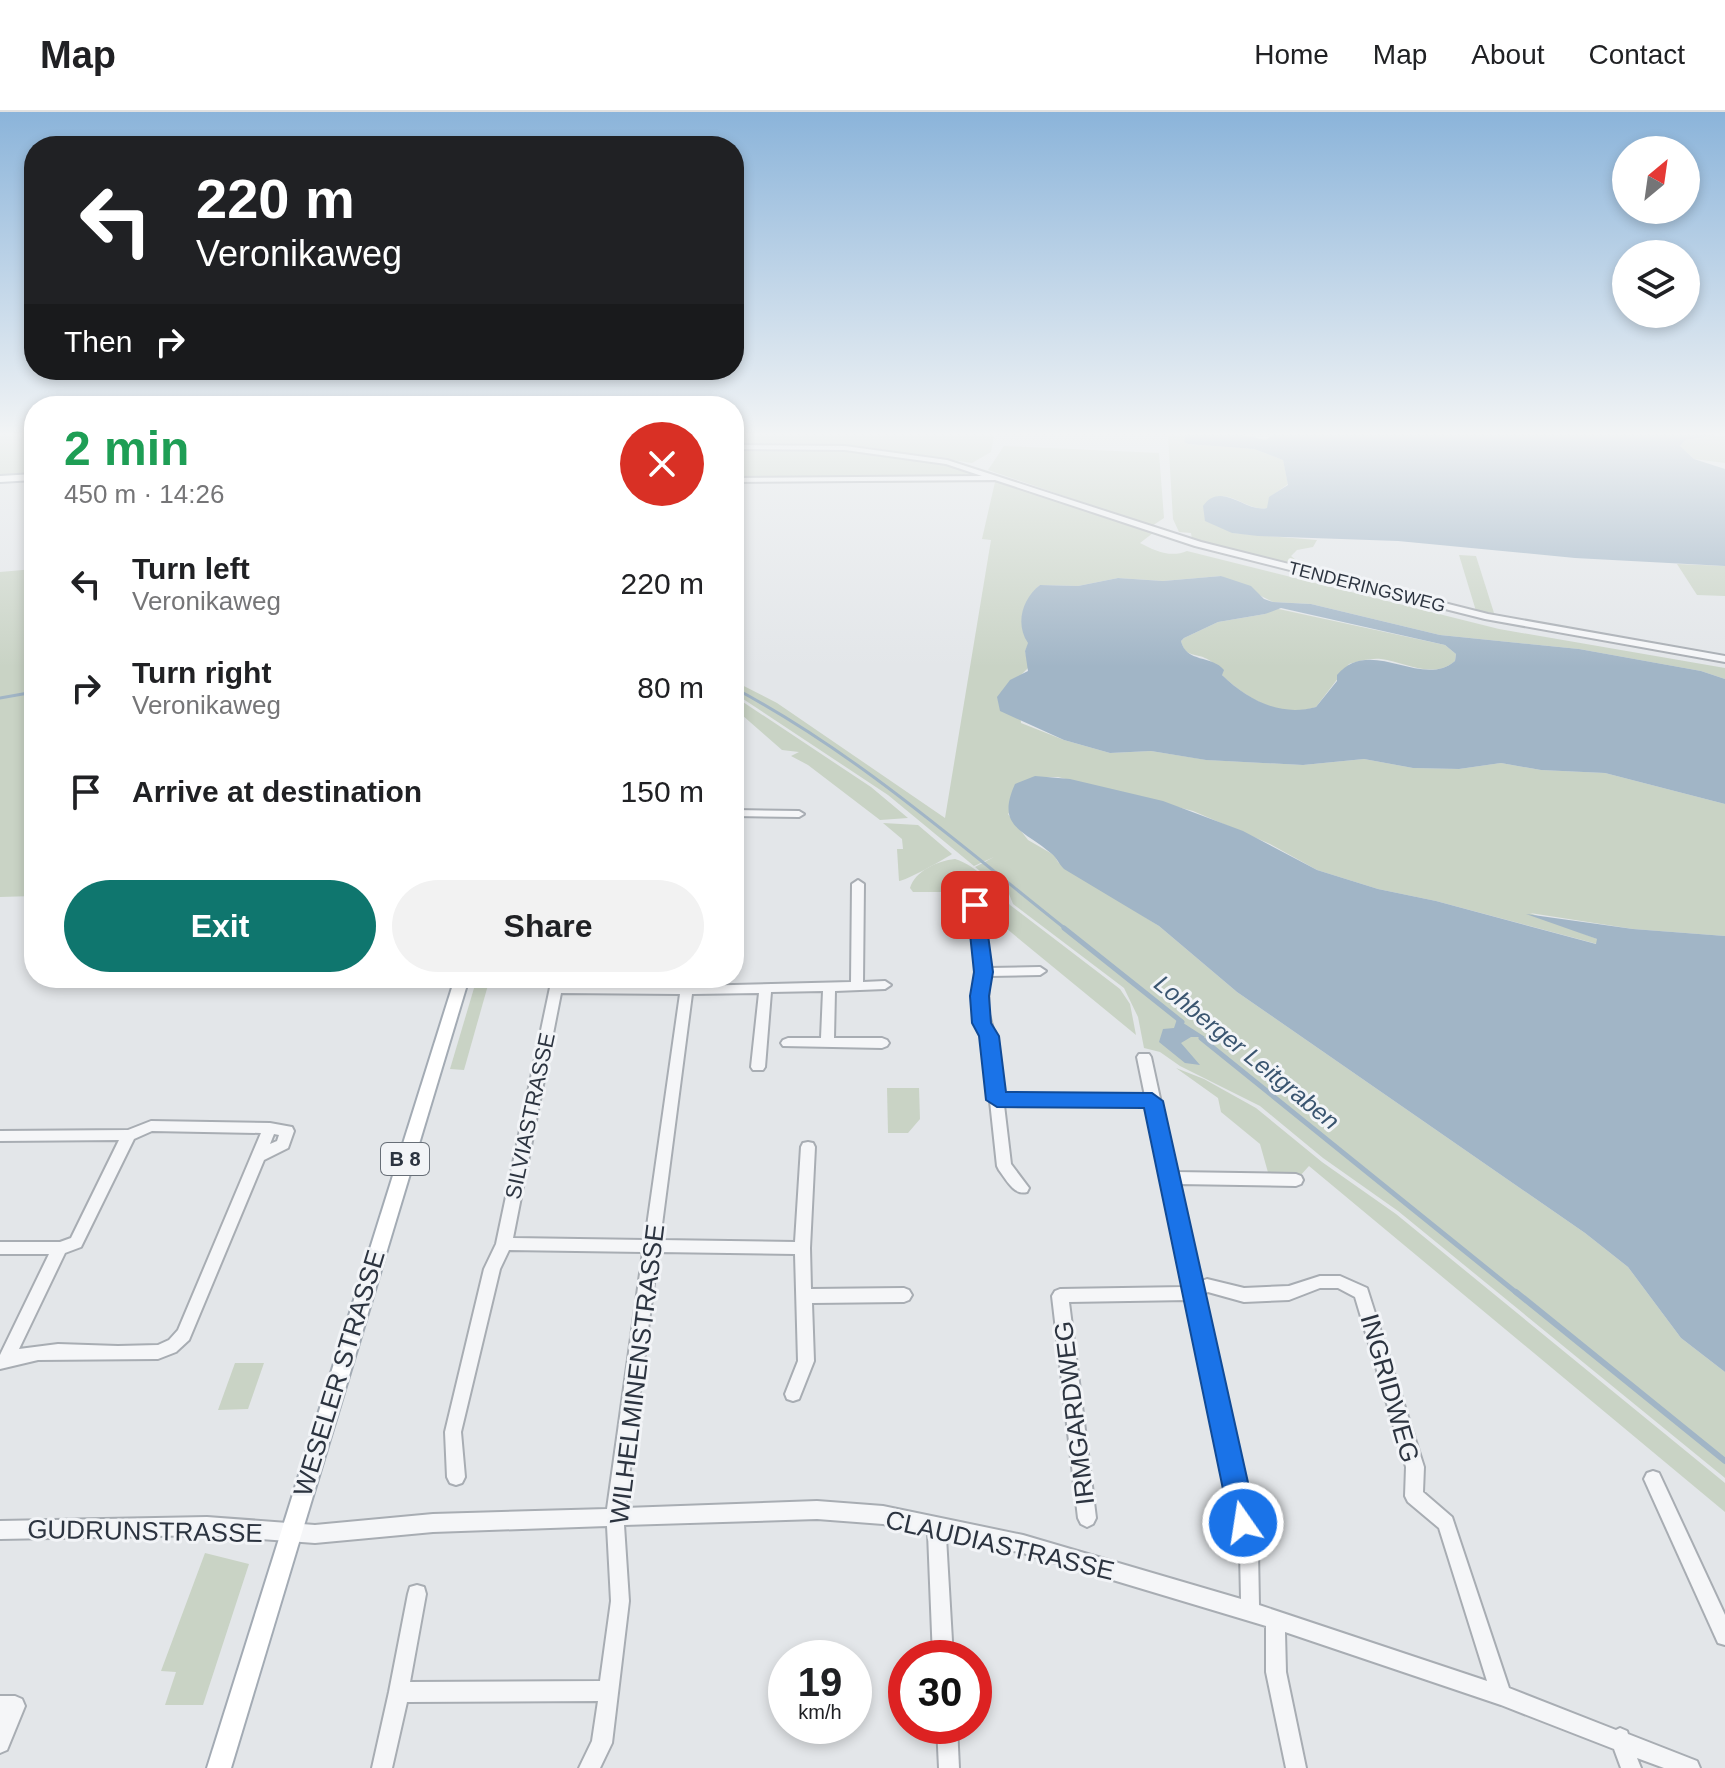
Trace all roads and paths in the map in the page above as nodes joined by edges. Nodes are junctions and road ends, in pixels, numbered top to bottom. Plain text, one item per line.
1 (1105, 512) edge
2 (1725, 659) edge
3 (744, 813) edge
4 (799, 814) dead end
5 (858, 884) dead end
6 (975, 905) dead end
7 (1040, 971) dead end
8 (984, 972) junction
9 (885, 985) dead end
10 (857, 986) junction
11 (459, 988) edge
12 (556, 988) edge
13 (687, 988) edge
14 (739, 988) edge
15 (829, 989) junction
16 (765, 990) junction
17 (827, 1042) junction
18 (788, 1043) dead end
19 (882, 1043) dead end
20 (1144, 1057) dead end
21 (758, 1067) dead end
22 (997, 1100) junction
23 (1152, 1101) junction
24 (129, 1135) junction
25 (0, 1136) edge
26 (808, 1147) dead end
27 (1168, 1178) junction
28 (1296, 1180) dead end
29 (1022, 1188) dead end
30 (504, 1244) junction
31 (653, 1244) junction
32 (0, 1248) edge
33 (60, 1248) junction
34 (802, 1248) junction
35 (1192, 1293) junction
36 (904, 1295) dead end
37 (804, 1296) junction
38 (3, 1360) edge
39 (793, 1394) dead end
40 (456, 1477) dead end
41 (1653, 1479) dead end
42 (615, 1517) junction
43 (1087, 1518) dead end
44 (937, 1525) junction
45 (0, 1530) edge
46 (289, 1534) junction
47 (417, 1594) dead end
48 (1250, 1611) junction
49 (1275, 1620) junction
50 (1725, 1636) edge
51 (942, 1640) edge
52 (608, 1691) junction
53 (399, 1692) junction
54 (1501, 1695) junction
55 (0, 1706) edge
56 (1620, 1738) junction
57 (0, 1743) edge
58 (948, 1744) edge
59 (219, 1768) edge
60 (382, 1768) edge
61 (589, 1768) edge
62 (949, 1768) edge
63 (1296, 1768) edge
64 (1631, 1768) edge
65 (1690, 1768) edge

1 - 2 street, TENDERINGSWEG
3 - 4 street
5 - 10 street
6 - 8 street
7 - 8 street
8 - 22 street
9 - 10 street, SILVIASTRASSE
10 - 15 street, SILVIASTRASSE
11 - 46 main road, WESELER STRASSE / B 8
12 - 30 street, SILVIASTRASSE
13 - 31 street, WILHELMINENSTRASSE
14 - 16 street, SILVIASTRASSE
15 - 16 street, SILVIASTRASSE
15 - 17 street
16 - 21 street
17 - 18 street
17 - 19 street
20 - 23 street
22 - 23 street
22 - 29 street
23 - 27 street
24 - 25 street
24 - 33 street
24 - 38 street
26 - 34 street
27 - 28 street
27 - 35 street
30 - 31 street
30 - 40 street, SILVIASTRASSE
31 - 34 street
31 - 42 street, WILHELMINENSTRASSE
32 - 33 street
33 - 38 street
34 - 37 street
35 - 43 street, IRMGARDWEG
35 - 48 street
35 - 54 street, INGRIDWEG
36 - 37 street
37 - 39 street
41 - 50 street
42 - 44 street, CLAUDIASTRASSE
42 - 46 street, CLAUDIASTRASSE
42 - 52 street, WILHELMINENSTRASSE
44 - 48 street, CLAUDIASTRASSE
44 - 51 street
45 - 46 street, GUDRUNSTRASSE
46 - 59 main road, WESELER STRASSE / B 8
47 - 53 street
48 - 49 street, CLAUDIASTRASSE
49 - 54 street, CLAUDIASTRASSE
49 - 63 street
52 - 53 street
52 - 61 street, WILHELMINENSTRASSE
53 - 60 street
54 - 56 street, CLAUDIASTRASSE
55 - 57 street
56 - 64 street
56 - 65 street, CLAUDIASTRASSE
58 - 62 street

